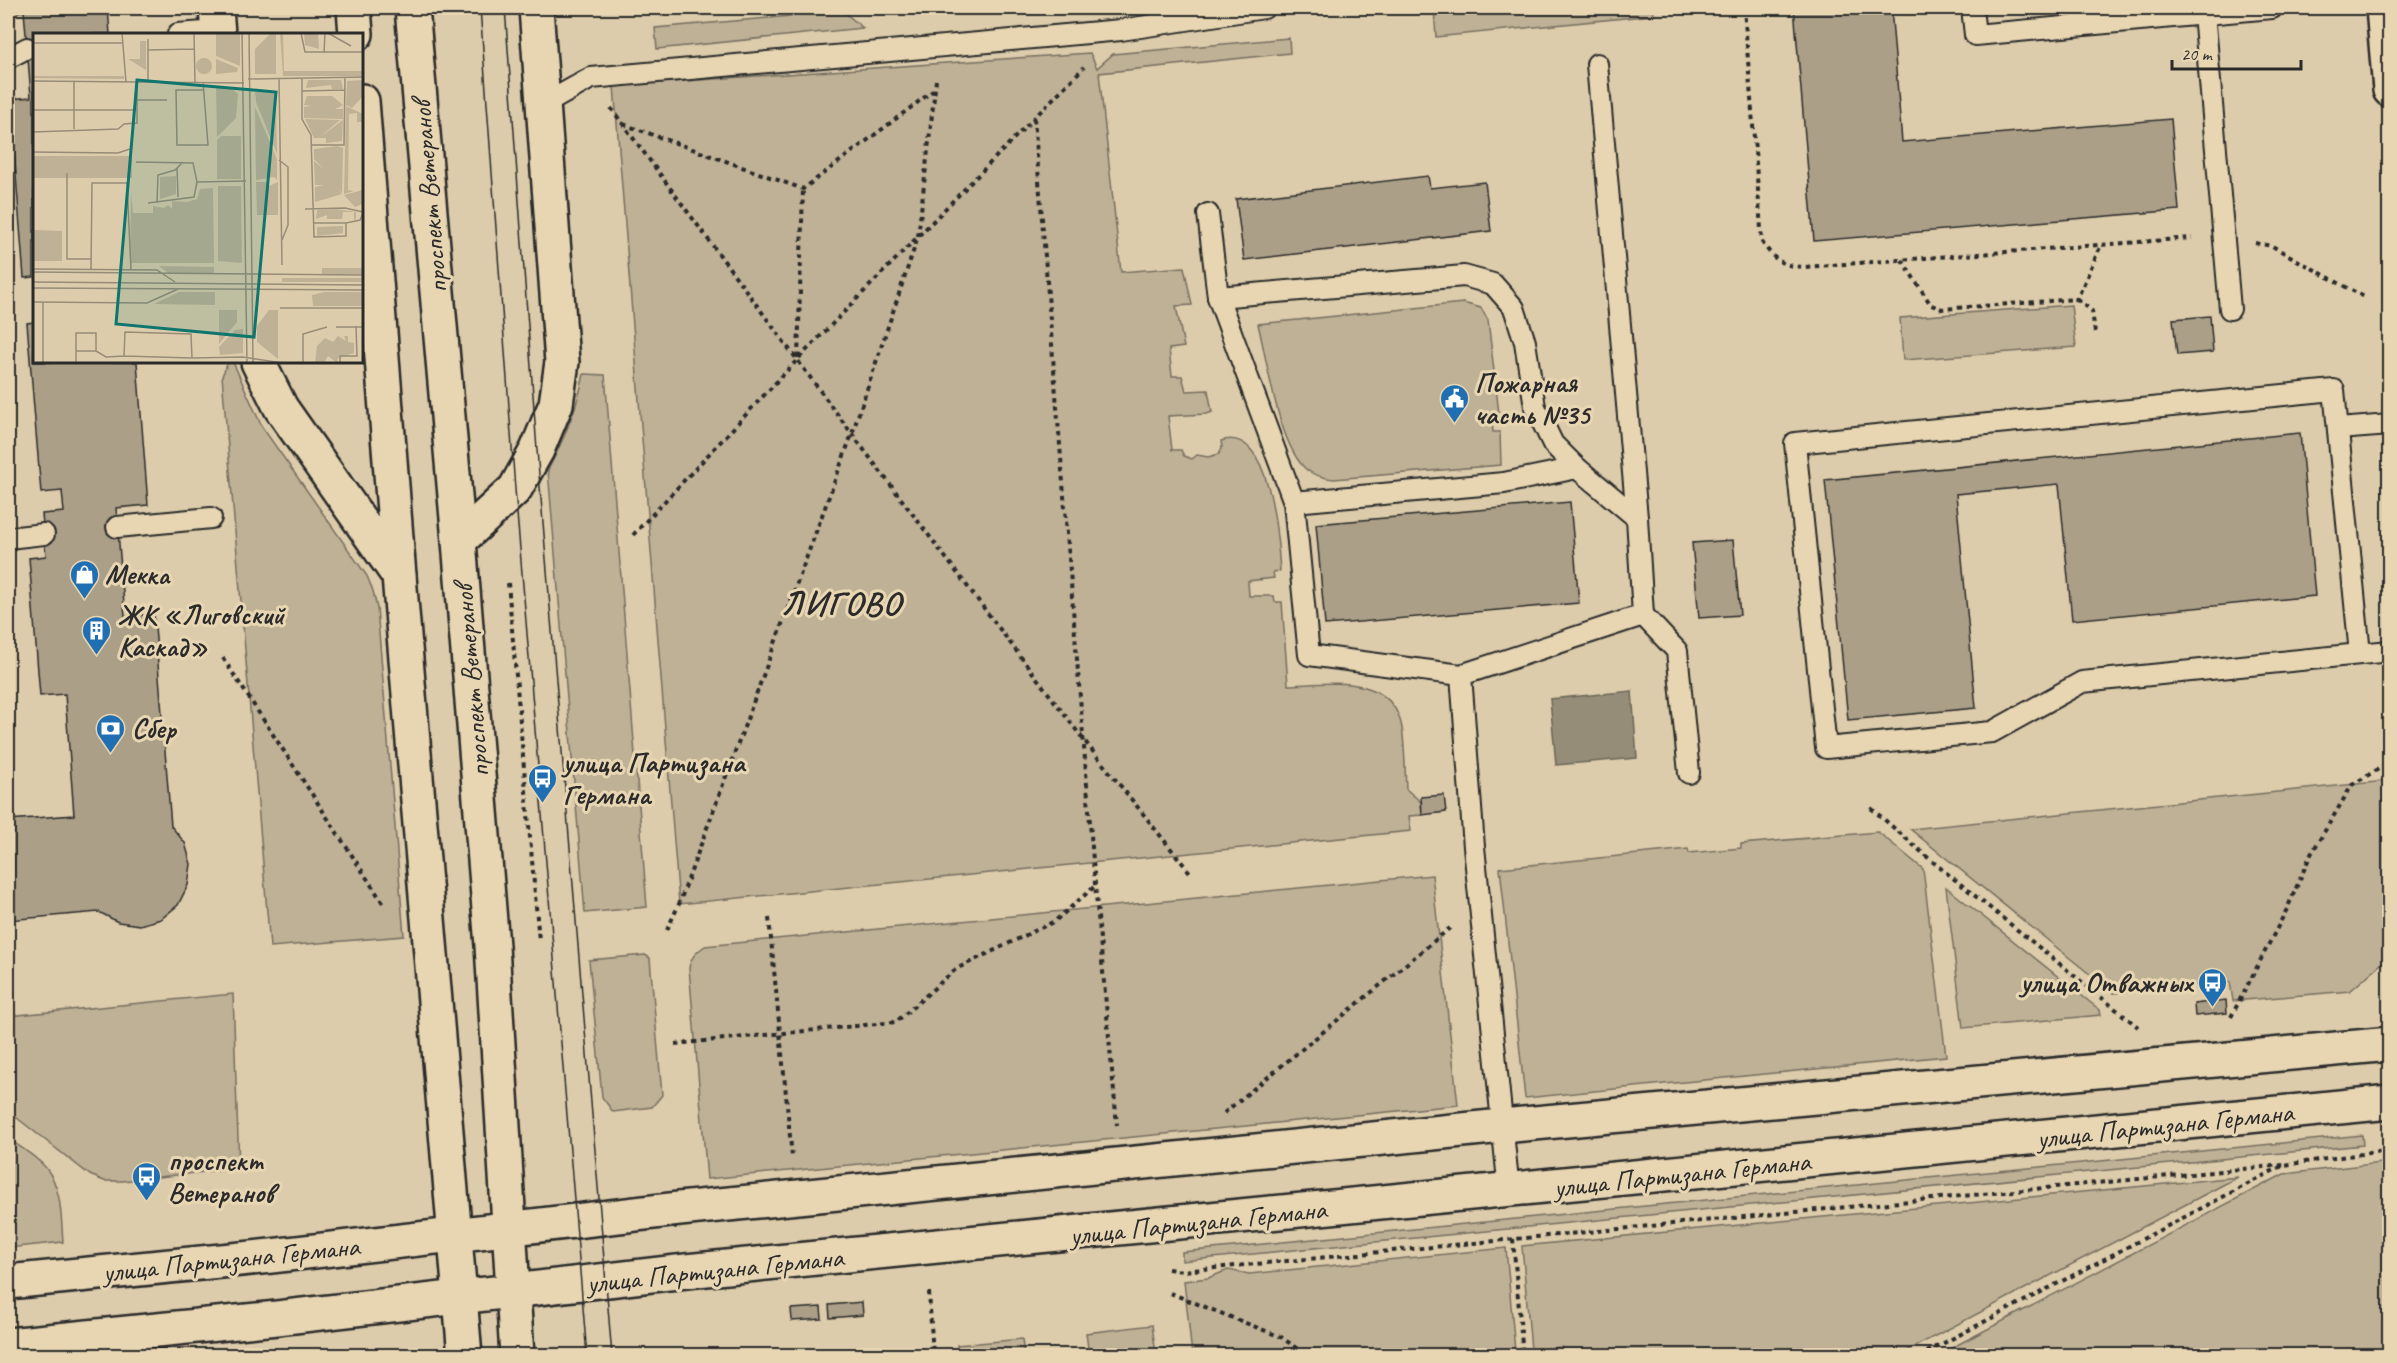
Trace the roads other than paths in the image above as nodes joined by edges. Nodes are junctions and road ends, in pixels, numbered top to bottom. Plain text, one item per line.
1 (354, 8) edge
2 (412, 8) edge
3 (536, 8) edge
4 (1264, 8) edge
5 (1972, 8) edge
6 (2272, 8) edge
7 (2383, 8) edge
8 (2204, 13) junction
9 (2110, 15) edge
10 (217, 24) edge
11 (181, 33) edge
12 (356, 33) edge
13 (27, 48) dead end
14 (8, 58) edge
15 (1597, 64) dead end
16 (2390, 90) edge
17 (543, 105) junction
18 (363, 114) edge
19 (1208, 214) dead end
20 (1218, 297) junction
21 (2230, 309) dead end
22 (258, 363) edge
23 (2390, 425) edge
24 (2337, 429) junction
25 (1577, 468) junction
26 (1294, 502) junction
27 (211, 518) dead end
28 (1637, 518) junction
29 (117, 527) dead end
30 (44, 534) dead end
31 (8, 538) edge
32 (459, 541) junction
33 (399, 576) junction
34 (1643, 615) junction
35 (2390, 651) edge
36 (2360, 654) junction
37 (1461, 675) junction
38 (1689, 773) dead end
39 (2390, 1044) edge
40 (2390, 1102) edge
41 (1502, 1126) junction
42 (1509, 1191) junction
43 (509, 1228) junction
44 (456, 1235) junction
45 (8, 1282) edge
46 (513, 1291) junction
47 (460, 1297) junction
48 (8, 1345) edge
49 (465, 1356) edge
50 (517, 1356) edge

1 - 12 main road
2 - 32 main road, проспект Ветеранов
3 - 17 main road
4 - 17 lane
5 - 9 lane
6 - 8 lane
7 - 16 main road
8 - 9 lane
8 - 21 lane
10 - 11 lane
13 - 14 lane
15 - 28 lane
17 - 32 main road
18 - 33 main road, проспект Ветеранов
19 - 20 lane
20 - 25 lane
20 - 26 lane
22 - 33 main road
23 - 24 lane
24 - 36 lane
24 - 36 lane
25 - 26 lane
25 - 28 lane
26 - 37 lane
27 - 29 lane
28 - 34 lane
30 - 31 lane
32 - 43 main road, проспект Ветеранов
33 - 44 main road, проспект Ветеранов
34 - 37 lane
34 - 38 lane
35 - 36 lane
37 - 41 lane
39 - 41 main road, улица Партизана Германа
40 - 42 main road, улица Партизана Германа
41 - 42 lane
41 - 43 main road, улица Партизана Германа
42 - 46 main road, улица Партизана Германа
43 - 44 main road, улица Партизана Германа
43 - 46 main road, проспект Ветеранов
44 - 45 main road, улица Партизана Германа
44 - 47 main road, проспект Ветеранов
46 - 47 main road, улица Партизана Германа
46 - 50 main road, проспект Ветеранов
47 - 48 main road, улица Партизана Германа
47 - 49 main road, проспект Ветеранов

